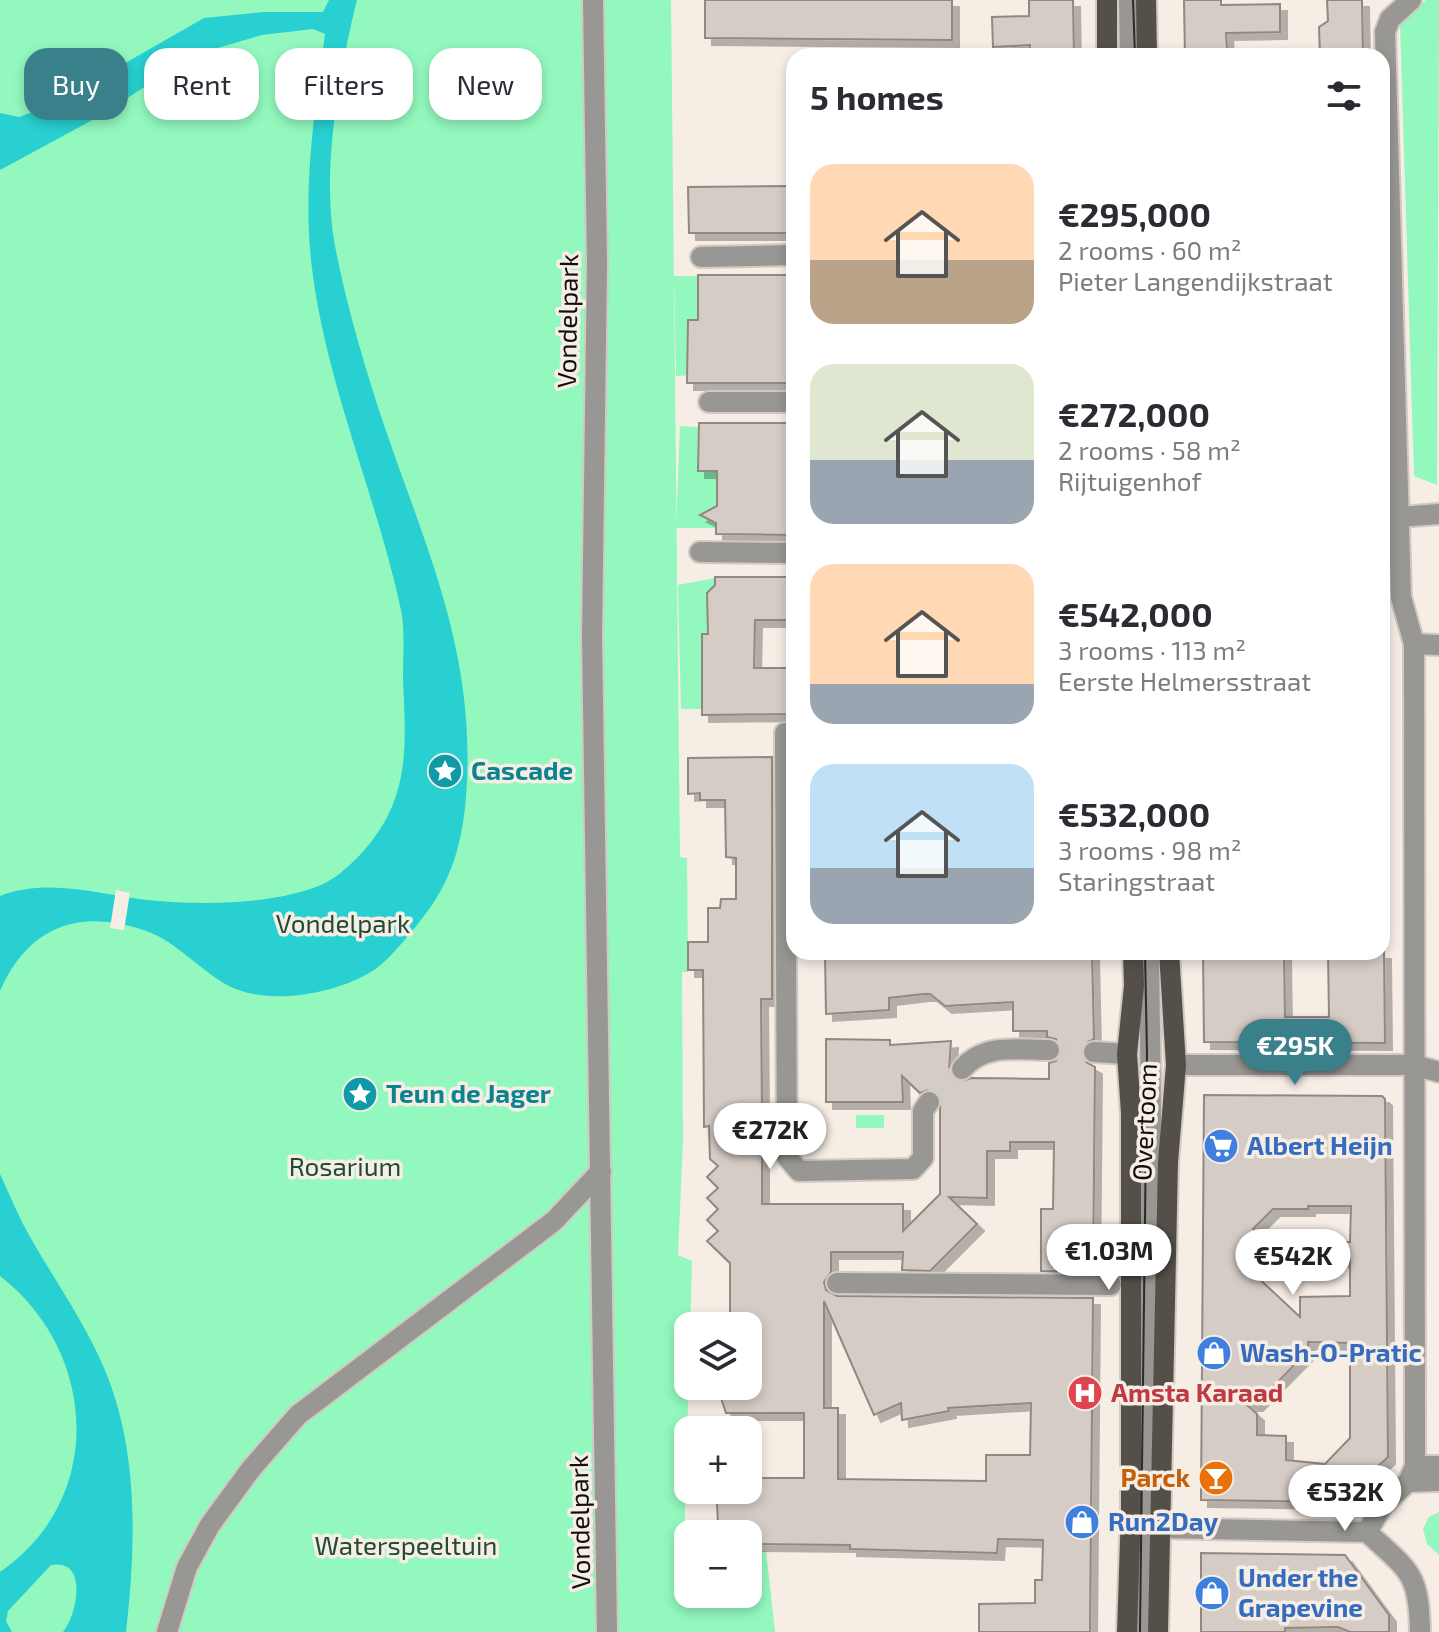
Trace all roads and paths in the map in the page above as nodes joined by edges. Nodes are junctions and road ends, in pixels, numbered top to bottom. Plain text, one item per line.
1 (593, 0) edge
2 (1107, 0) edge
3 (1129, 0) edge
4 (1146, 0) edge
5 (1411, 0) edge
6 (1107, 48) edge
7 (1130, 48) edge
8 (1147, 48) edge
9 (1385, 48) edge
10 (1390, 194) edge
11 (786, 255) edge
12 (701, 257) dead end
13 (709, 402) dead end
14 (786, 402) edge
15 (1439, 514) edge
16 (1400, 517) junction
17 (700, 552) dead end
18 (786, 553) edge
19 (1392, 597) edge
20 (1414, 644) junction
21 (1439, 645) edge
22 (790, 960) edge
23 (1133, 960) edge
24 (1149, 960) edge
25 (1169, 960) edge
26 (1049, 1050) tunnel mouth
27 (1094, 1052) tunnel mouth
28 (1127, 1054) junction
29 (1176, 1065) junction
30 (1414, 1065) junction
31 (962, 1069) tunnel mouth
32 (1439, 1072) edge
33 (929, 1102) tunnel mouth
34 (601, 1171) junction
35 (837, 1283) dead end
36 (1111, 1285) dead end
37 (1439, 1466) edge
38 (1411, 1474) junction
39 (1439, 1481) edge
40 (1158, 1528) junction
41 (1367, 1532) junction
42 (1429, 1599) edge
43 (167, 1632) edge
44 (607, 1632) edge
45 (1127, 1632) edge
46 (1144, 1632) edge
47 (1158, 1632) edge
48 (1420, 1632) edge

1 - 34 street, Vondelpark
2 - 6 main road
3 - 7 street
4 - 8 main road
5 - 9 street
10 - 16 street
11 - 12 street
13 - 14 street
15 - 16 street
16 - 19 street
17 - 18 street
19 - 20 street
20 - 21 street
20 - 30 street
22 - 33 street
23 - 28 main road, Overtoom
24 - 46 street, Overtoom
25 - 29 main road, Overtoom
26 - 31 street
27 - 28 street
28 - 45 main road, Overtoom
29 - 30 street
29 - 40 main road, Overtoom
30 - 32 street
30 - 38 street
34 - 43 street
34 - 44 street, Vondelpark
35 - 36 street
37 - 38 street
38 - 39 street
38 - 41 street
40 - 41 street
40 - 47 main road, Overtoom
41 - 42 street
42 - 48 street

